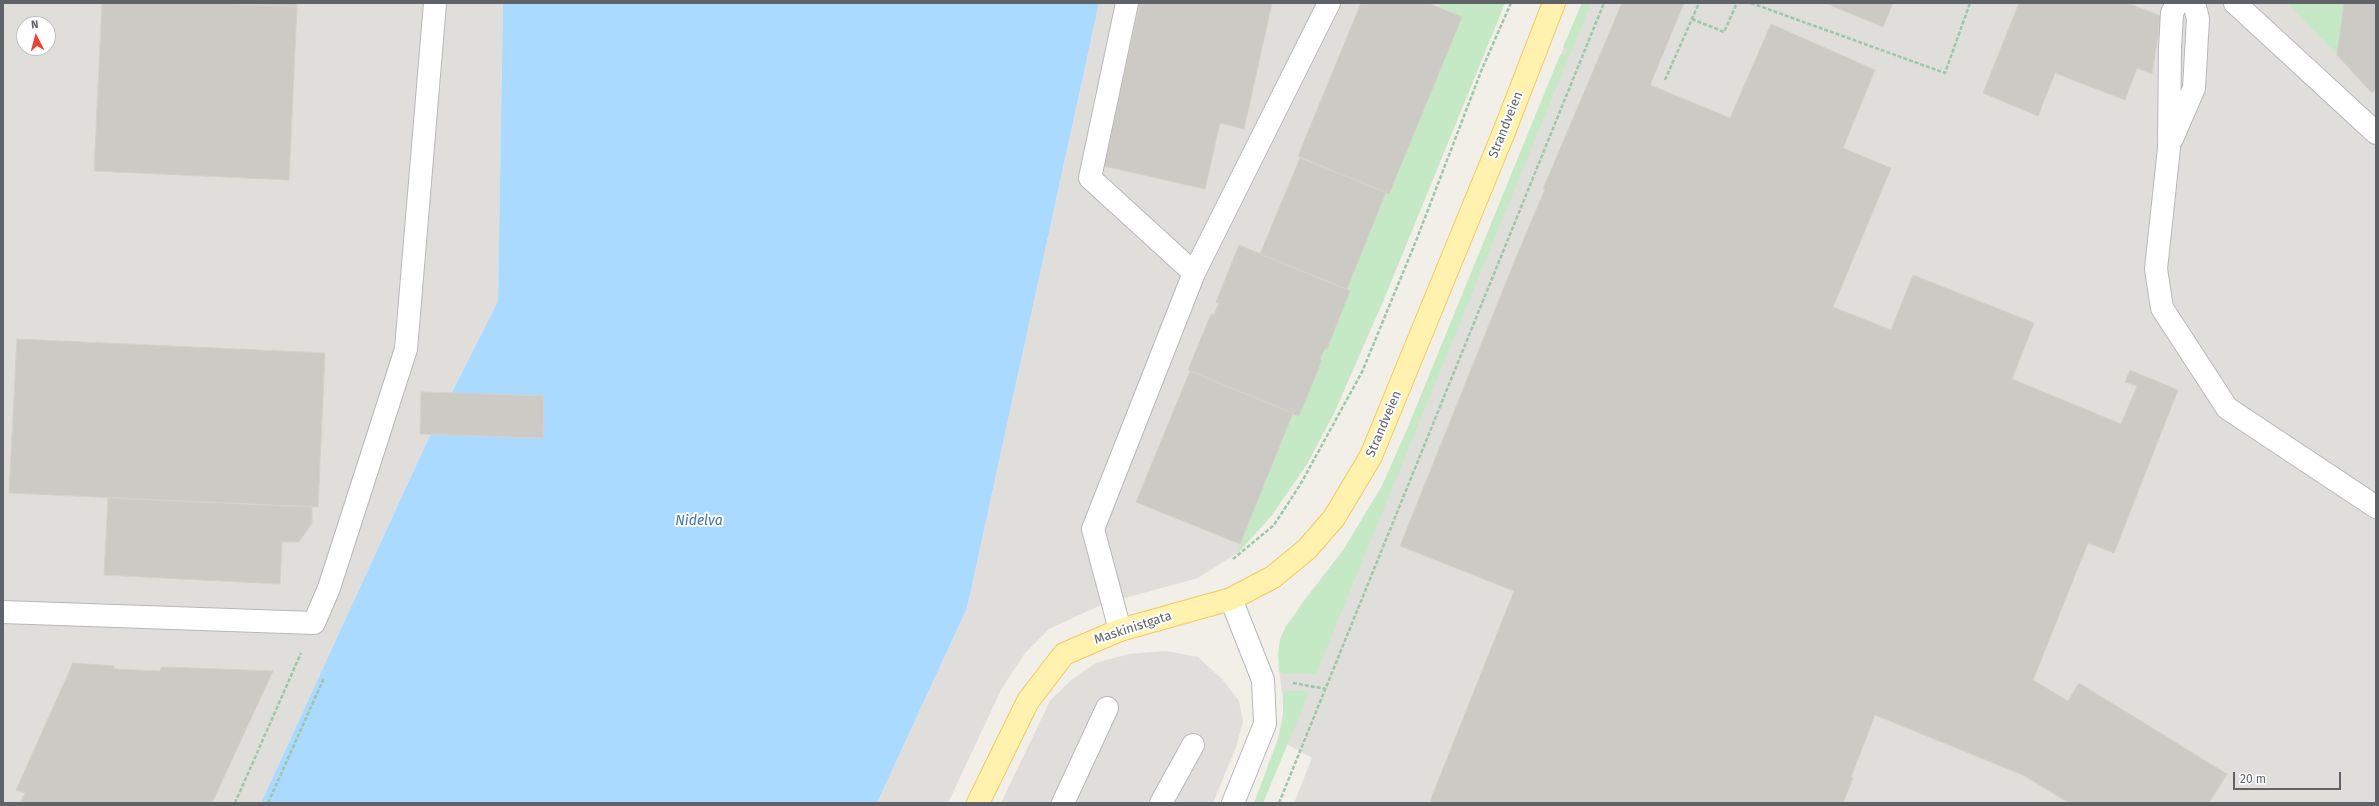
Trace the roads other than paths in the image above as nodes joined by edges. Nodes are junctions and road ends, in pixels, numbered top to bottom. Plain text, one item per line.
1 (435, 3) edge
2 (1127, 3) edge
3 (1329, 3) edge
4 (1554, 3) edge
5 (2176, 3) edge
6 (2194, 3) edge
7 (2235, 3) edge
8 (2376, 133) edge
9 (2169, 148) junction
10 (1194, 273) junction
11 (2376, 507) edge
12 (1231, 599) junction
13 (3, 612) edge
14 (1120, 630) junction
15 (1108, 708) dead end
16 (1193, 745) dead end
17 (978, 803) edge
18 (1063, 803) edge
19 (1162, 803) edge
20 (1233, 803) edge

1 - 13 street
2 - 10 street
3 - 10 street
4 - 12 main road, Strandveien
5 - 9 street
6 - 9 street
7 - 8 street
9 - 11 street
10 - 14 street
12 - 14 main road, Maskinistgata
12 - 20 street
14 - 17 main road, Maskinistgata
15 - 18 street
16 - 19 street

